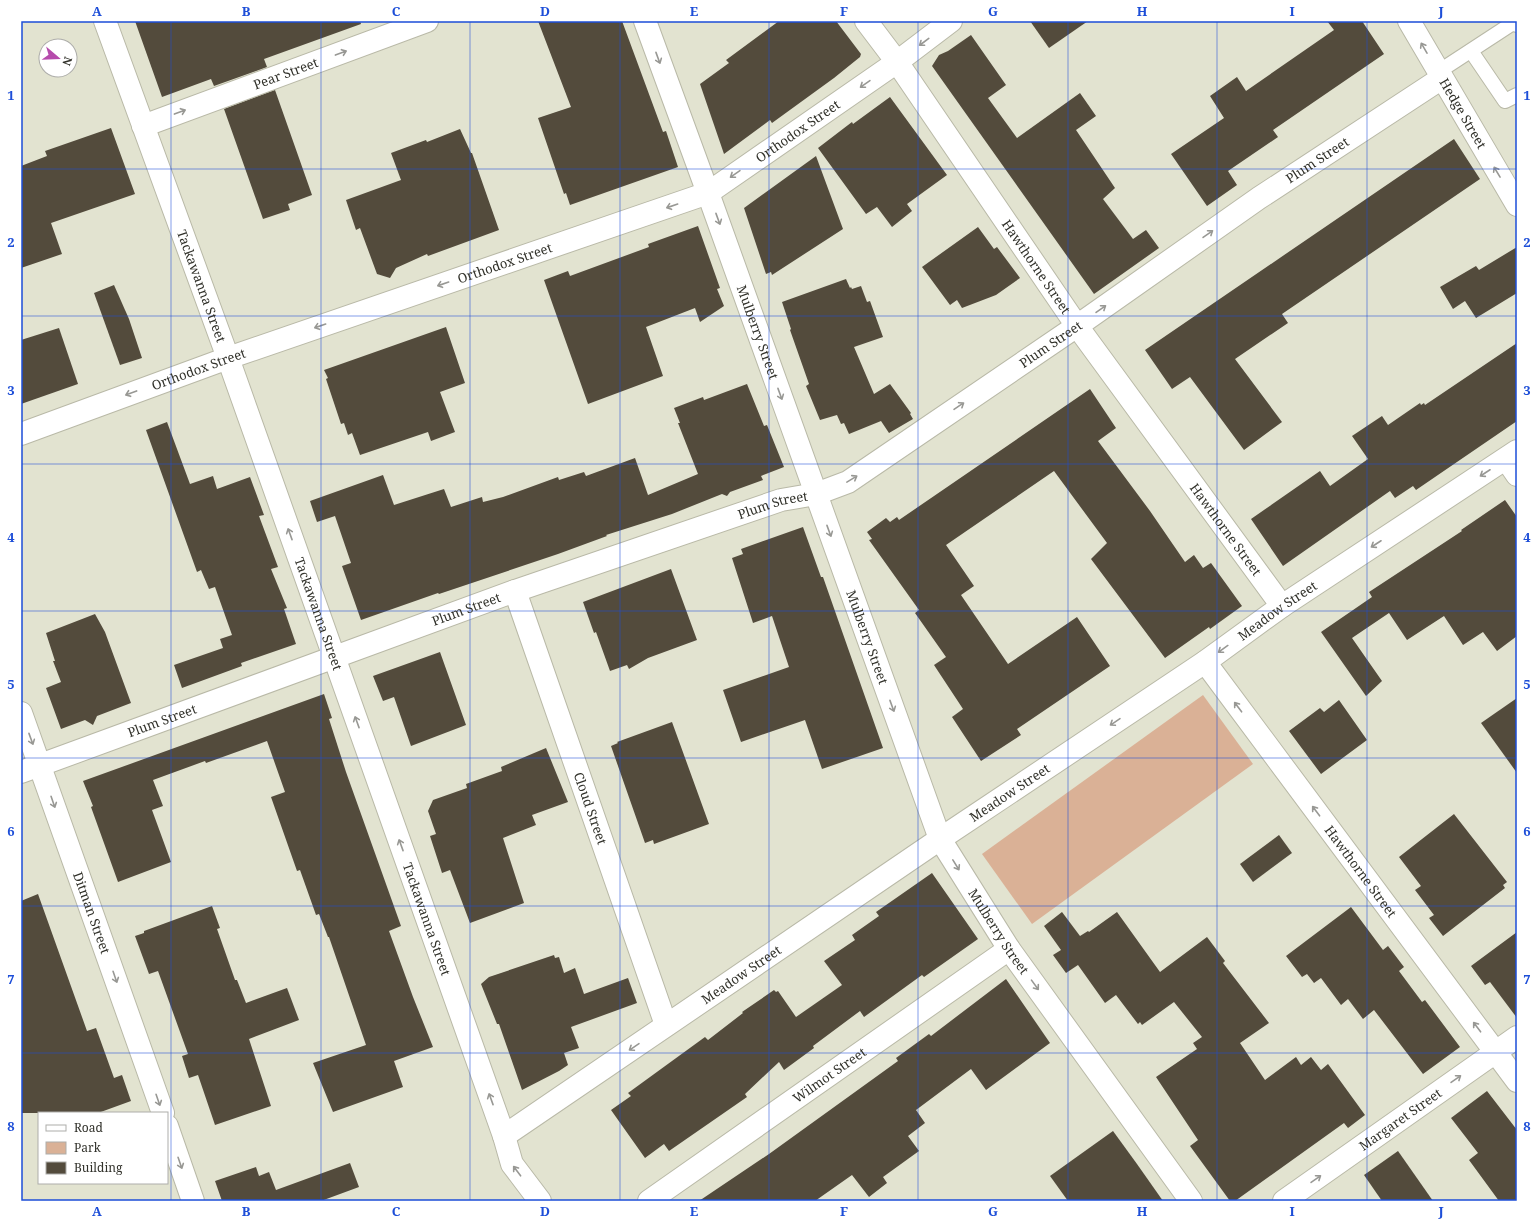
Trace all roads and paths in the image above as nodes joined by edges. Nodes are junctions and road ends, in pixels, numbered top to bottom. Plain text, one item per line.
1 (105, 21) edge
2 (427, 21) edge
3 (645, 21) edge
4 (866, 21) edge
5 (951, 21) edge
6 (1409, 21) edge
7 (1517, 25) edge
8 (1471, 51) junction
9 (897, 62) junction
10 (1440, 75) junction
11 (1517, 94) edge
12 (143, 126) junction
13 (708, 193) junction
14 (1517, 205) edge
15 (1077, 326) junction
16 (228, 358) junction
17 (21, 434) edge
18 (1513, 462) edge
19 (816, 494) junction
20 (516, 591) junction
21 (1282, 606) junction
22 (334, 657) junction
23 (1205, 662) junction
24 (21, 713) edge
25 (31, 768) edge
26 (940, 839) junction
27 (1009, 949) junction
28 (666, 1025) junction
29 (1517, 1037) edge
30 (1496, 1052) junction
31 (1517, 1081) edge
32 (162, 1112) edge
33 (168, 1129) edge
34 (504, 1136) junction
35 (193, 1201) edge
36 (540, 1201) edge
37 (649, 1201) edge
38 (1191, 1201) edge
39 (1284, 1201) edge

1 - 12 street, Tackawanna Street
12 -> 2 street, Pear Street
3 -> 13 street, Mulberry Street
4 - 9 street, Hawthorne Street
5 -> 9 street, Orthodox Street
10 -> 6 street, Hedge Street
7 - 8 lane
8 - 10 lane
8 - 11 lane
9 -> 13 street, Orthodox Street
9 - 15 street, Hawthorne Street
14 -> 10 street, Hedge Street
15 -> 10 street, Plum Street
12 - 16 street, Tackawanna Street
13 -> 16 street, Orthodox Street
13 -> 19 street, Mulberry Street
19 -> 15 street, Plum Street
15 - 21 street, Hawthorne Street
16 -> 17 street, Orthodox Street
22 -> 16 street, Tackawanna Street
18 -> 21 street, Meadow Street
19 - 20 street, Plum Street
19 -> 26 street, Mulberry Street
20 - 22 street, Plum Street
20 - 28 street, Cloud Street
21 -> 23 street, Meadow Street
22 - 25 street, Plum Street
34 -> 22 street, Tackawanna Street
23 -> 26 street, Meadow Street
30 -> 23 street, Hawthorne Street
24 -> 25 street, Ditman Street
25 -> 32 street, Ditman Street
26 -> 27 street, Mulberry Street
26 - 28 street, Meadow Street
27 - 37 street, Wilmot Street
27 -> 38 street, Mulberry Street
28 -> 34 street, Meadow Street
29 - 30 street, Margaret Street
30 - 31 street, Hawthorne Street
39 -> 30 street, Margaret Street
33 -> 35 street
36 -> 34 street, Tackawanna Street

